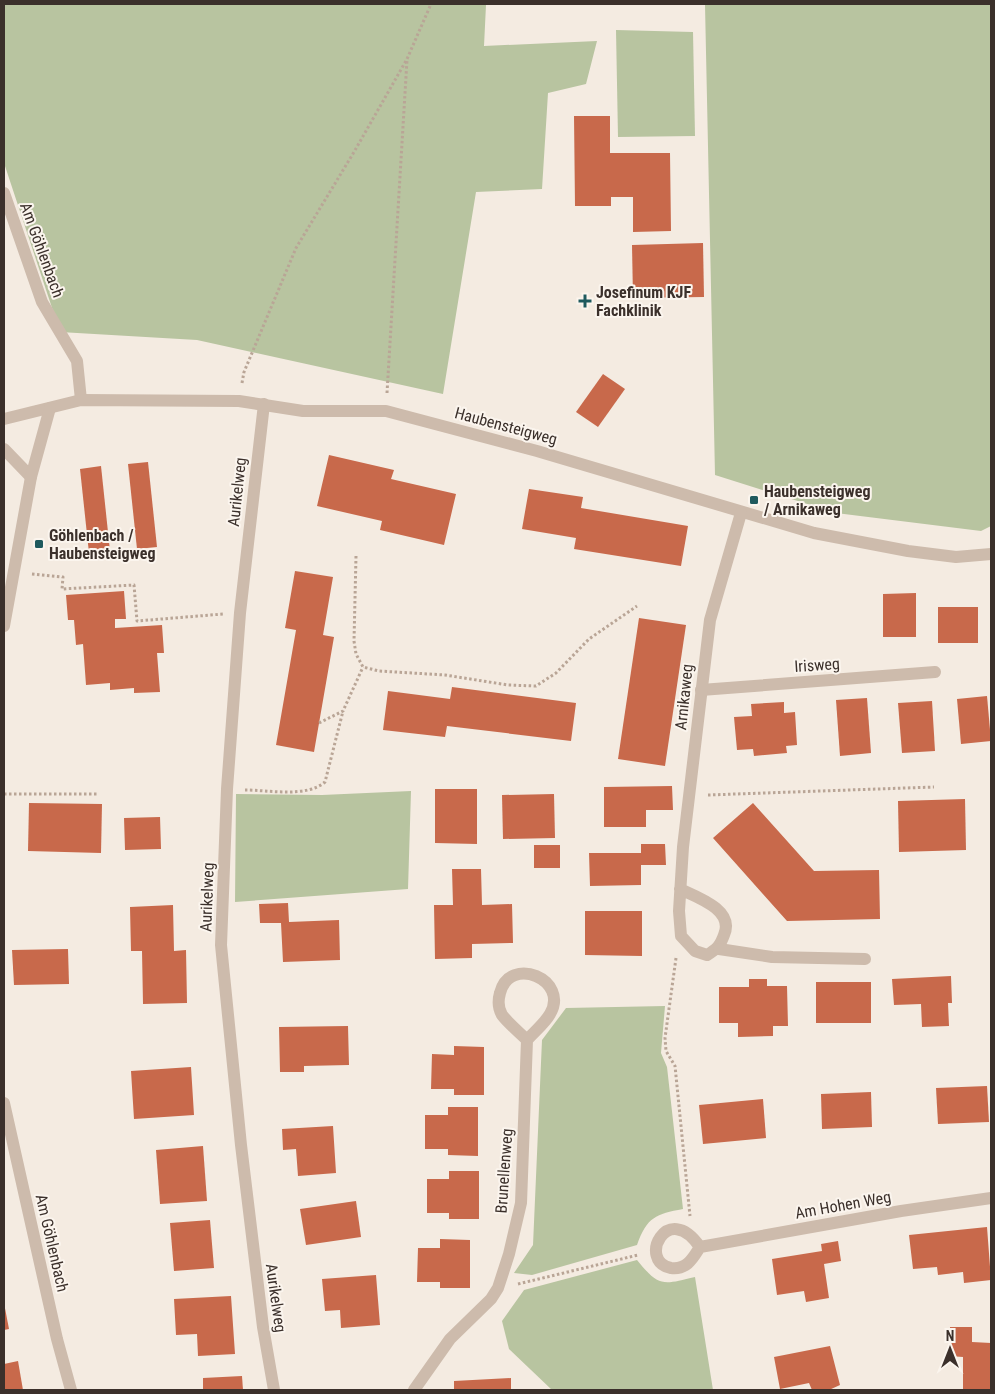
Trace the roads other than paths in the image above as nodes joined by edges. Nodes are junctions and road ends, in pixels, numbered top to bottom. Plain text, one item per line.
1 (4, 193) edge
2 (81, 400) junction
3 (264, 404) junction
4 (50, 408) junction
5 (4, 420) edge
6 (4, 448) edge
7 (31, 476) junction
8 (741, 513) junction
9 (991, 554) edge
10 (4, 626) edge
11 (935, 672) dead end
12 (701, 690) junction
13 (680, 889) junction
14 (719, 949) junction
15 (865, 959) dead end
16 (527, 1040) junction
17 (4, 1103) edge
18 (991, 1198) edge
19 (700, 1247) junction
20 (71, 1390) edge
21 (274, 1390) edge
22 (414, 1390) edge

1 - 2 street, Am Göhlenbach
2 - 3 street, Haubensteigweg
2 - 4 street, Haubensteigweg
3 - 8 street, Haubensteigweg
3 - 21 street, Aurikelweg
4 - 5 street, Haubensteigweg
4 - 7 street
6 - 7 street
7 - 10 street
8 - 9 street, Haubensteigweg
8 - 12 street, Arnikaweg
11 - 12 street, Irisweg
12 - 13 street, Arnikaweg
13 - 14 street
13 - 14 street, Arnikaweg
14 - 15 street
16 - 16 street
16 - 22 street, Brunellenweg
17 - 20 street, Am Göhlenbach
18 - 19 street, Am Hohen Weg
19 - 19 street

